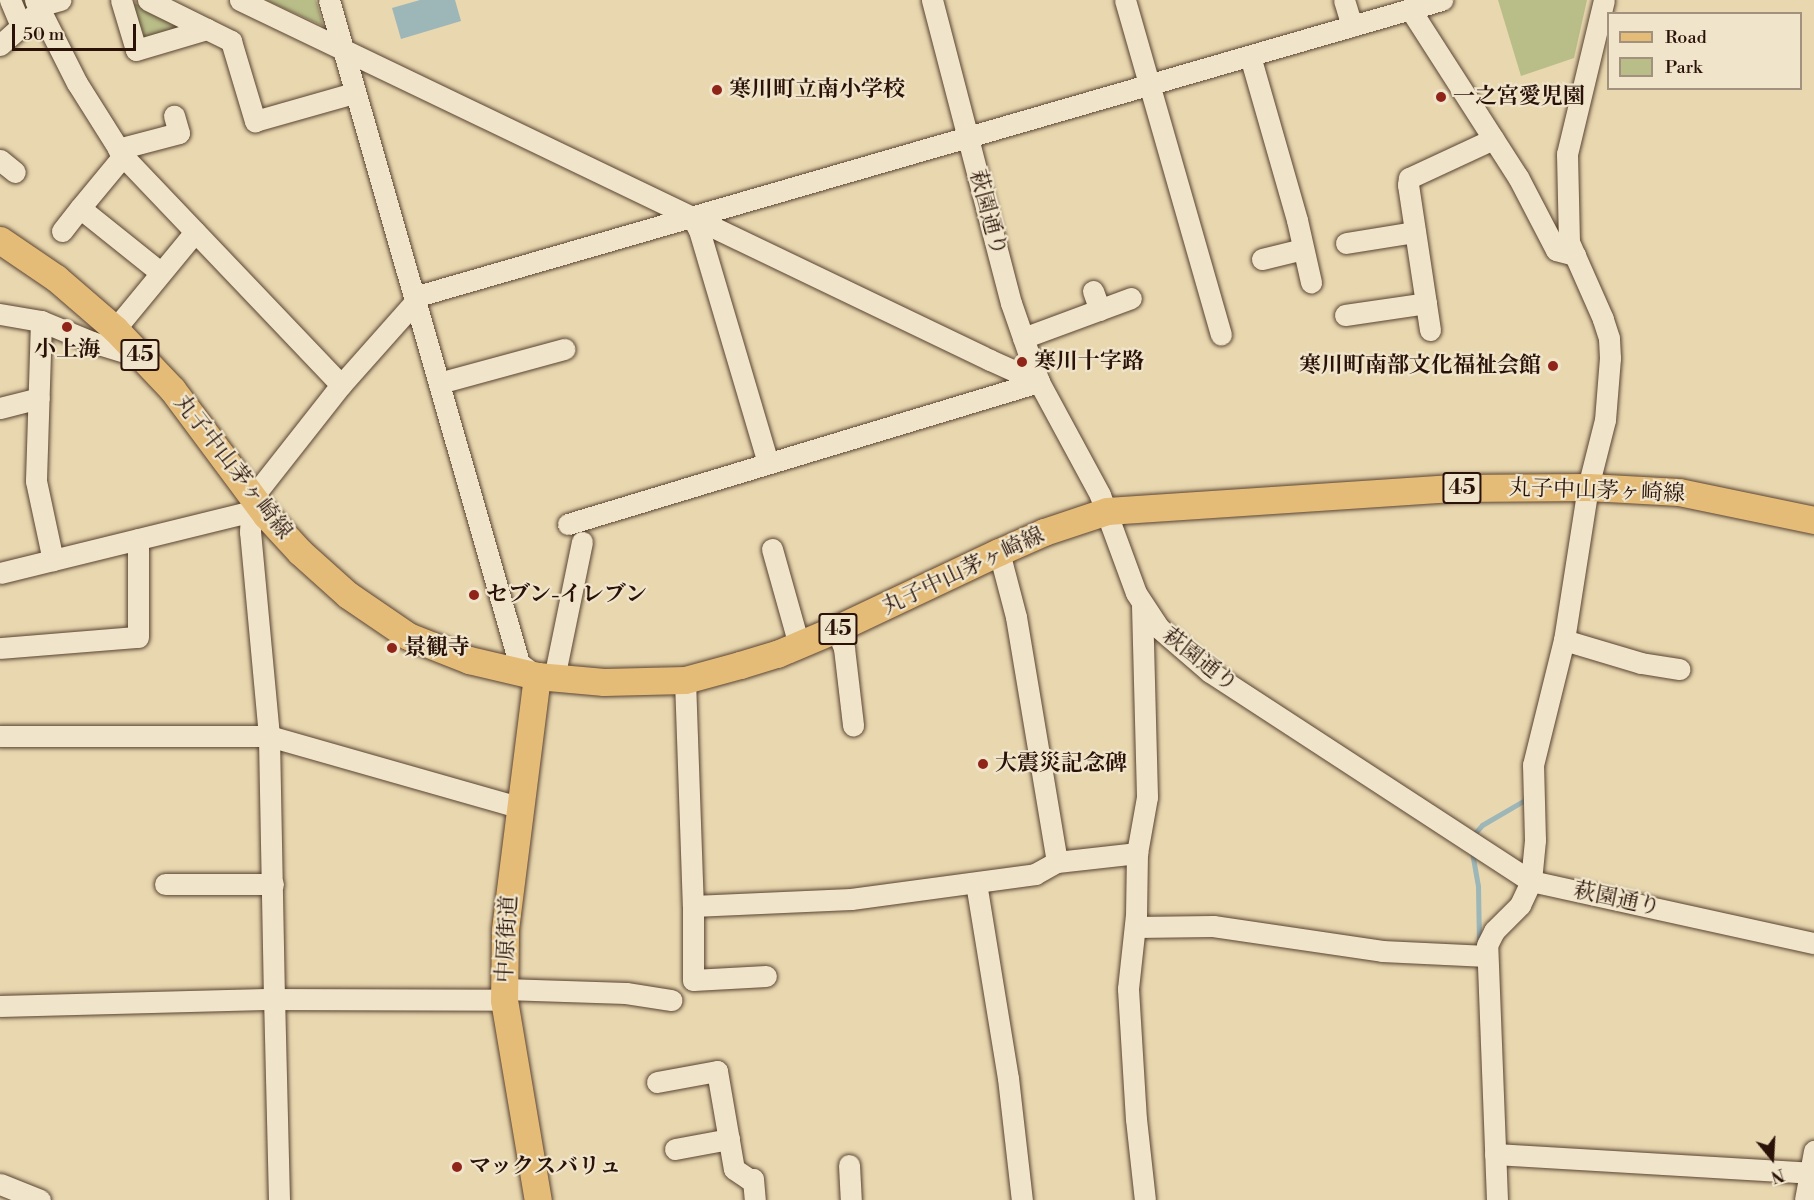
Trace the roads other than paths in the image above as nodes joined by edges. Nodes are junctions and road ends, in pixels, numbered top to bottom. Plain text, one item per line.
1 (10, 0) edge
2 (60, 0) edge
3 (121, 0) edge
4 (148, 0) edge
5 (240, 0) edge
6 (329, 0) edge
7 (932, 0) edge
8 (1125, 0) edge
9 (1344, 0) edge
10 (1442, 0) edge
11 (1604, 0) edge
12 (1410, 9) junction
13 (31, 14) edge
14 (1352, 26) junction
15 (207, 29) junction
16 (0, 45) edge
17 (341, 48) junction
18 (1250, 56) junction
19 (1149, 85) junction
20 (354, 93) junction
21 (174, 116) dead end
22 (968, 137) junction
23 (1493, 139) junction
24 (118, 159) junction
25 (80, 208) junction
26 (692, 218) junction
27 (62, 231) dead end
28 (1415, 232) junction
29 (190, 236) junction
30 (0, 240) edge
31 (1346, 243) dead end
32 (1303, 249) junction
33 (1567, 252) junction
34 (1262, 259) dead end
35 (160, 272) junction
36 (1311, 282) dead end
37 (1131, 298) dead end
38 (416, 299) junction
39 (1426, 303) junction
40 (0, 314) edge
41 (1345, 315) dead end
42 (41, 321) junction
43 (115, 329) junction
44 (1430, 330) dead end
45 (1221, 335) dead end
46 (1023, 338) junction
47 (558, 356) dead end
48 (142, 357) junction
49 (1040, 382) junction
50 (439, 383) junction
51 (338, 389) junction
52 (39, 398) junction
53 (0, 408) edge
54 (768, 464) junction
55 (1588, 487) junction
56 (252, 505) junction
57 (1107, 511) junction
58 (1814, 520) edge
59 (568, 524) dead end
60 (138, 539) junction
61 (999, 552) junction
62 (574, 553) dead end
63 (780, 557) dead end
64 (53, 560) junction
65 (0, 573) edge
66 (1142, 604) junction
67 (836, 630) junction
68 (1564, 640) junction
69 (799, 645) junction
70 (0, 648) edge
71 (1680, 669) dead end
72 (545, 677) junction
73 (685, 680) junction
74 (858, 710) dead end
75 (0, 736) edge
76 (269, 736) junction
77 (519, 807) junction
78 (1137, 853) junction
79 (1057, 862) junction
80 (1532, 881) junction
81 (165, 884) dead end
82 (273, 884) junction
83 (976, 884) junction
84 (693, 906) junction
85 (1134, 927) junction
86 (1814, 943) edge
87 (1487, 956) junction
88 (766, 976) dead end
89 (660, 993) dead end
90 (504, 995) junction
91 (274, 999) junction
92 (0, 1006) edge
93 (657, 1082) dead end
94 (729, 1139) junction
95 (675, 1149) dead end
96 (1814, 1151) edge
97 (1495, 1154) junction
98 (849, 1166) dead end
99 (1811, 1173) edge
100 (0, 1184) edge
101 (1492, 1199) edge
102 (40, 1200) edge
103 (279, 1200) edge
104 (538, 1200) edge
105 (755, 1200) edge
106 (851, 1200) edge
107 (1022, 1200) edge
108 (1145, 1200) edge
109 (1805, 1200) edge

1 - 13 street
2 - 13 street
3 - 15 street
4 - 15 street
5 - 17 street
6 - 17 street
7 - 22 street, 萩園通り
8 - 19 street
9 - 14 street
10 - 12 street
11 - 33 street
12 - 14 street
12 - 23 street
13 - 16 street
13 - 24 street
14 - 18 street
15 - 20 street
17 - 20 street
17 - 26 street
18 - 19 street
18 - 32 street
19 - 22 street
19 - 45 street
20 - 38 street
21 - 24 street
22 - 26 street
22 - 46 street, 萩園通り
23 - 28 street
23 - 33 street
24 - 25 street
24 - 29 street
25 - 27 street
25 - 35 street
26 - 38 street
26 - 49 street
26 - 54 street
28 - 31 street
28 - 39 street
29 - 35 street
29 - 51 street
30 - 43 main road, 丸子中山茅ヶ崎線 / 45
32 - 34 street
32 - 36 street
33 - 55 street
35 - 43 street
37 - 46 street
38 - 50 street
38 - 51 street
39 - 41 street
39 - 44 street
40 - 42 street
42 - 48 street
42 - 52 street
43 - 48 main road, 丸子中山茅ヶ崎線 / 45
46 - 49 street, 萩園通り
47 - 50 street
48 - 56 main road, 丸子中山茅ヶ崎線 / 45
49 - 54 street
49 - 57 street, 萩園通り
50 - 72 street
51 - 56 street
52 - 53 street
52 - 64 street
54 - 59 street
55 - 57 main road, 丸子中山茅ヶ崎線 / 45
55 - 58 main road, 丸子中山茅ヶ崎線 / 45
55 - 68 street
56 - 60 street
56 - 72 main road, 丸子中山茅ヶ崎線 / 45
56 - 76 street
57 - 61 main road, 丸子中山茅ヶ崎線 / 45
57 - 66 street, 萩園通り
60 - 64 street
60 - 70 street
61 - 67 main road, 丸子中山茅ヶ崎線 / 45
61 - 79 street
62 - 72 street
63 - 69 street
64 - 65 street
66 - 78 street
66 - 80 street, 萩園通り
67 - 69 main road, 丸子中山茅ヶ崎線 / 45
67 - 74 street
68 - 71 street
68 - 80 street
69 - 73 main road, 丸子中山茅ヶ崎線 / 45
72 - 73 main road, 丸子中山茅ヶ崎線 / 45
72 - 77 main road, 中原街道
73 - 84 street
75 - 76 street
76 - 77 street
76 - 82 street
77 - 90 main road, 中原街道
78 - 79 street
78 - 85 street
79 - 83 street
80 - 86 street, 萩園通り
80 - 87 street
81 - 82 street
82 - 91 street
83 - 84 street
83 - 107 street
84 - 88 street
85 - 87 street
85 - 108 street
87 - 97 street
89 - 90 street
90 - 91 street
90 - 104 main road, 中原街道
91 - 92 street
91 - 103 street
93 - 94 street
94 - 95 street
94 - 105 street
96 - 99 street
97 - 99 street
97 - 101 street
98 - 106 street
99 - 109 street
100 - 102 street

